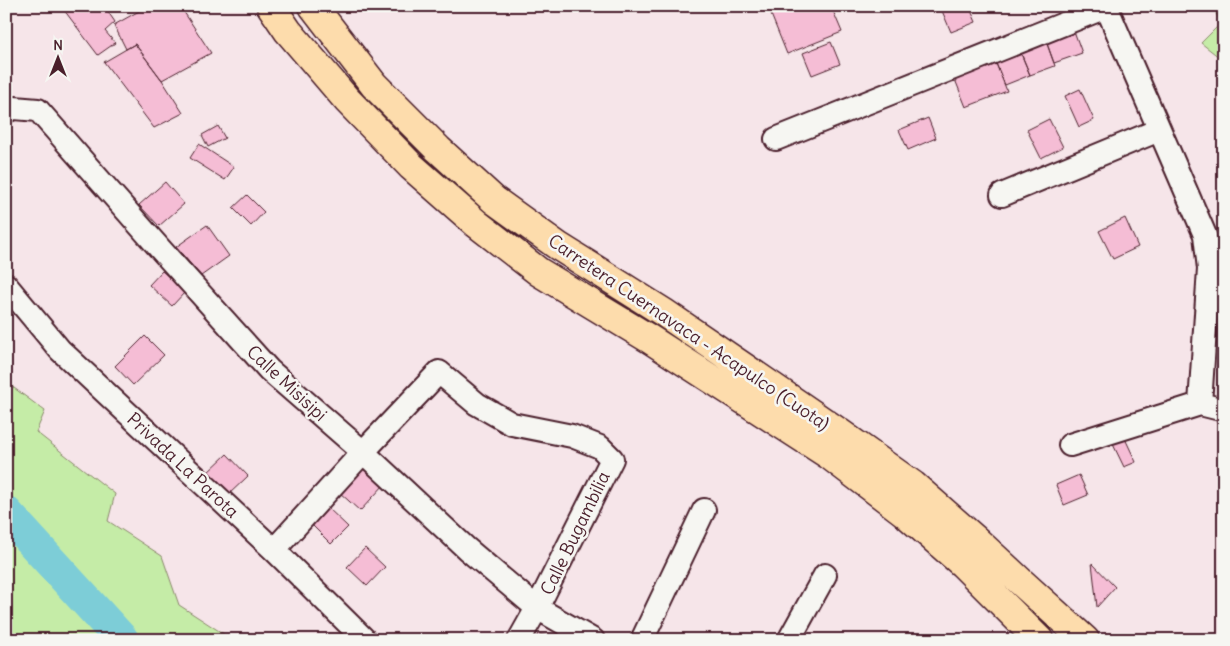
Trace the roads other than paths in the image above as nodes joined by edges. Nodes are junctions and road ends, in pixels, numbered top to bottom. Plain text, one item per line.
1 (271, 6) edge
2 (313, 6) edge
3 (1106, 7) edge
4 (6, 110) edge
5 (1159, 130) junction
6 (776, 139) dead end
7 (1002, 195) dead end
8 (6, 285) edge
9 (1200, 404) junction
10 (1224, 410) edge
11 (1070, 445) dead end
12 (363, 452) junction
13 (704, 510) dead end
14 (274, 550) junction
15 (825, 576) dead end
16 (537, 608) junction
17 (365, 640) edge
18 (519, 640) edge
19 (593, 640) edge
20 (642, 640) edge
21 (789, 640) edge
22 (1040, 640) edge
23 (1084, 640) edge

1 - 22 highway, Carretera Cuernavaca - Acapulco (Cuota)
2 - 23 highway, Carretera Cuernavaca - Acapulco (Cuota)
3 - 5 street
3 - 6 street
4 - 12 street, Calle Misisipi
5 - 7 street
5 - 9 street
8 - 14 street, Privada La Parota
9 - 10 street
9 - 11 street
12 - 14 street
12 - 16 street, Calle Misisipi
12 - 16 street, Calle Bugambilia
13 - 20 street
14 - 17 street, Privada La Parota
15 - 21 street
16 - 18 street, Calle Bugambilia
16 - 19 street, Calle Misisipi

